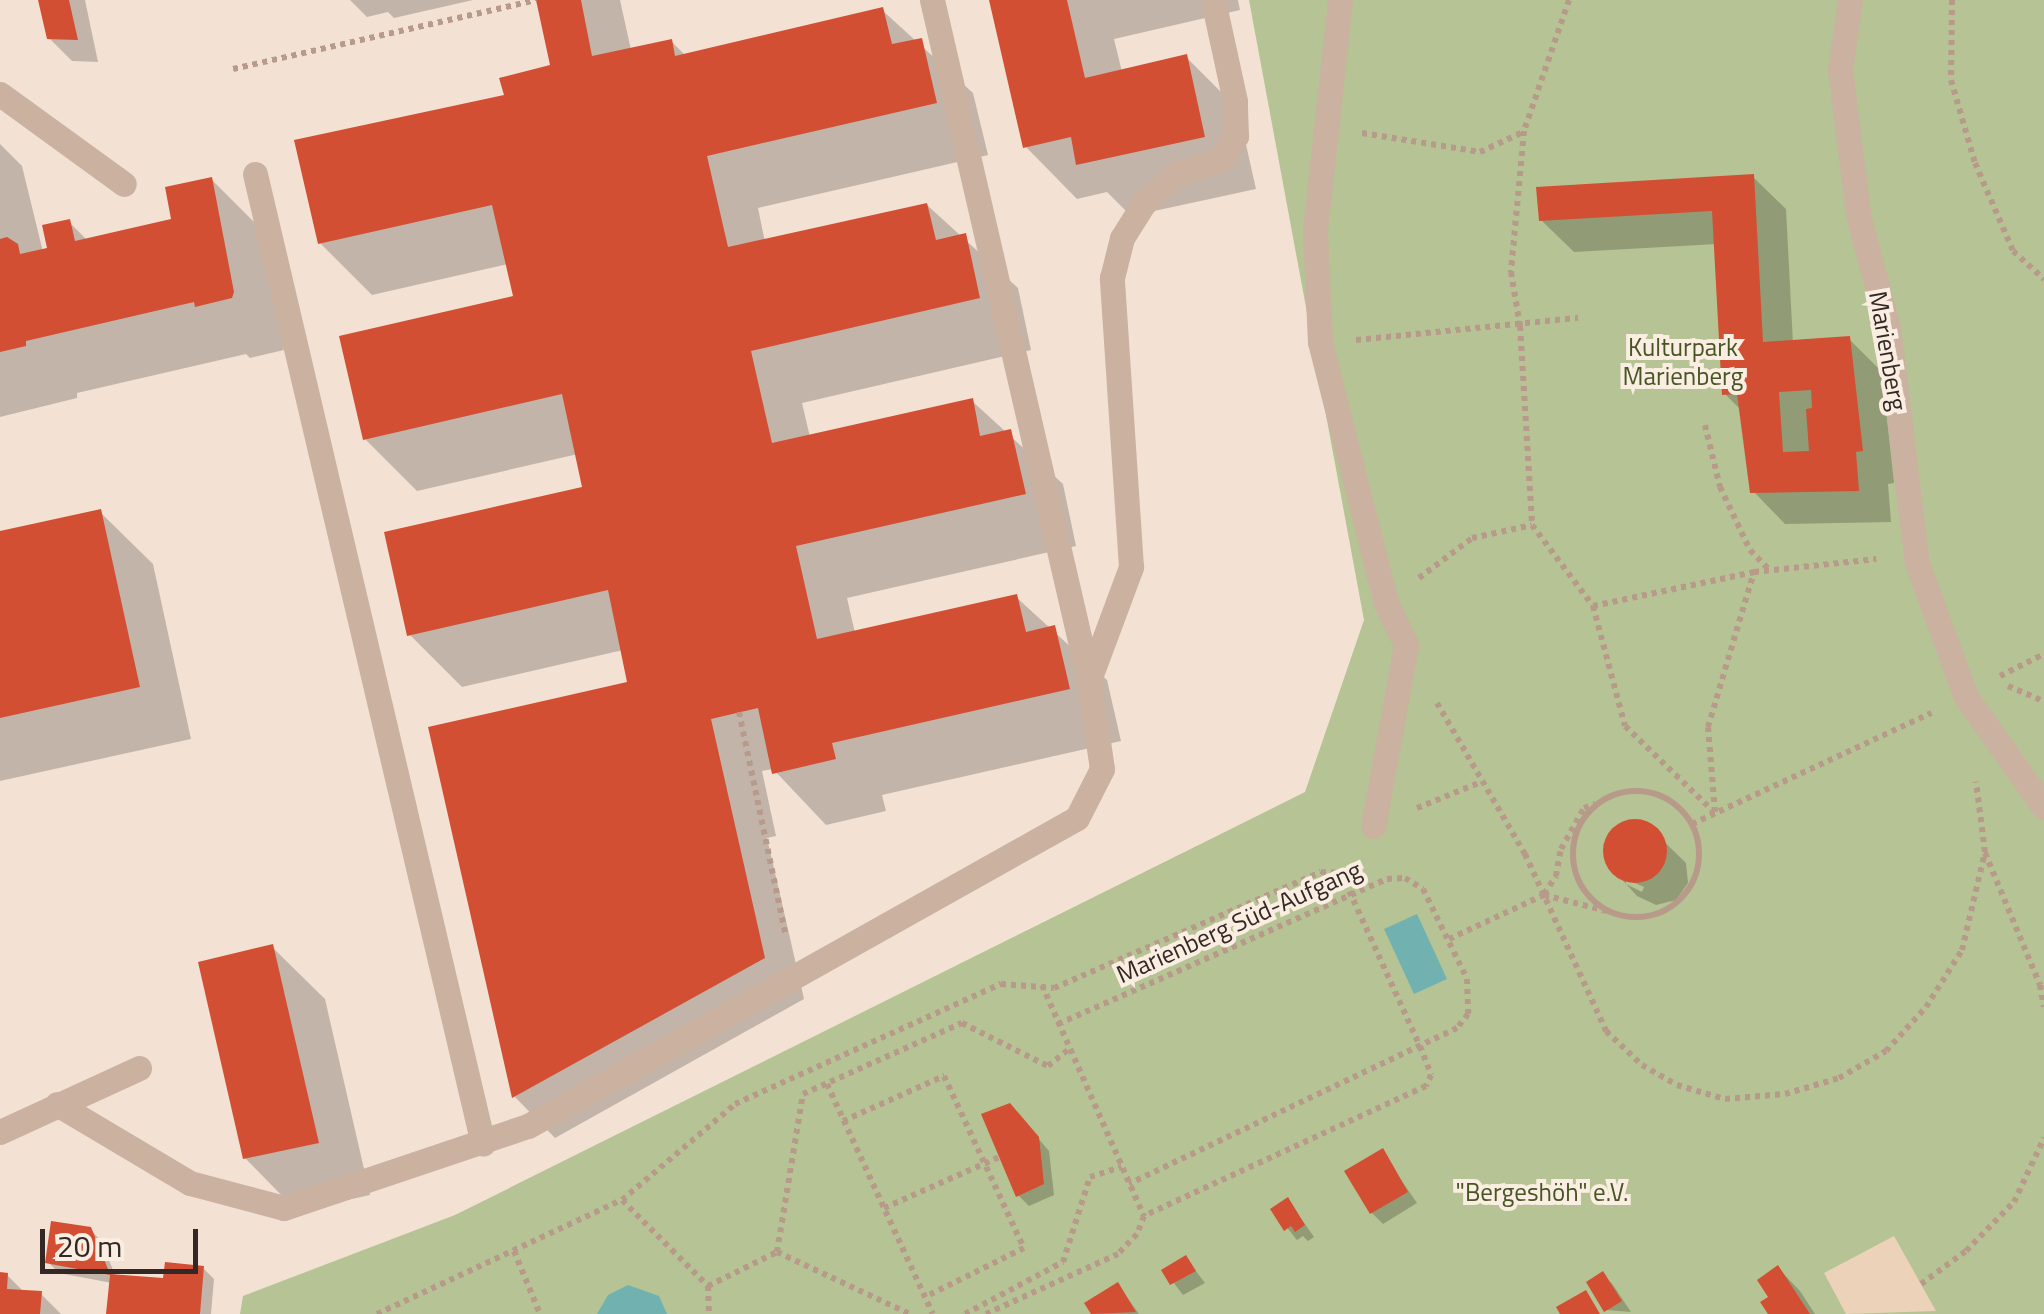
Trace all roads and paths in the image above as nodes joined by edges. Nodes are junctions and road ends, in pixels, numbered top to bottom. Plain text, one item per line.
1 (536, 0) edge
2 (932, 0) edge
3 (1212, 0) edge
4 (1340, 0) edge
5 (1850, 0) edge
6 (1952, 0) edge
7 (1565, 2) edge
8 (233, 69) dead end
9 (0, 94) edge
10 (1326, 127) junction
11 (1524, 131) junction
12 (255, 174) dead end
13 (124, 184) dead end
14 (2044, 280) edge
15 (1578, 318) dead end
16 (1520, 326) junction
17 (1320, 342) junction
18 (1704, 424) dead end
19 (1532, 525) junction
20 (1917, 563) junction
21 (1769, 570) junction
22 (1754, 572) junction
23 (1386, 604) junction
24 (1593, 606) junction
25 (1406, 645) junction
26 (2044, 654) edge
27 (1089, 680) junction
28 (1992, 680) dead end
29 (1966, 696) junction
30 (739, 712) dead end
31 (1975, 774) dead end
32 (1481, 782) junction
33 (1609, 798) junction
34 (2044, 807) edge
35 (1715, 813) junction
36 (1692, 824) junction
37 (1372, 826) joint
38 (1985, 852) junction
39 (1544, 895) junction
40 (1352, 896) junction
41 (1616, 913) junction
42 (1449, 939) junction
43 (795, 977) junction
44 (1042, 984) junction
45 (2044, 1008) edge
46 (1058, 1024) junction
47 (1420, 1046) junction
48 (1069, 1049) junction
49 (139, 1068) dead end
50 (827, 1084) junction
51 (57, 1104) junction
52 (843, 1122) junction
53 (0, 1132) edge
54 (2044, 1138) edge
55 (483, 1144) junction
56 (999, 1157) dead end
57 (984, 1163) junction
58 (1121, 1168) junction
59 (1129, 1184) junction
60 (622, 1200) junction
61 (884, 1208) junction
62 (1144, 1216) junction
63 (514, 1251) junction
64 (777, 1252) junction
65 (1922, 1284) dead end
66 (708, 1286) junction
67 (925, 1297) junction
68 (377, 1314) edge
69 (540, 1314) edge
70 (709, 1314) edge
71 (910, 1314) edge
72 (934, 1314) edge
73 (965, 1314) edge
74 (986, 1314) edge

1 - 8 path
2 - 27 lane
3 - 27 lane
4 - 10 lane
5 - 20 lane, Marienberg
6 - 14 path
7 - 11 path
9 - 13 lane
10 - 11 path
10 - 17 lane
11 - 16 path
12 - 55 lane
15 - 16 path
16 - 17 path
16 - 19 path
17 - 23 lane
18 - 21 path
19 - 23 path
19 - 24 path
20 - 21 path
20 - 29 lane, Marienberg
21 - 22 path
22 - 24 path
22 - 35 path
23 - 25 lane
24 - 35 path
25 - 32 path
25 - 37 lane
26 - 28 path
27 - 43 lane
29 - 34 lane, Marienberg
29 - 35 path
30 - 43 path
31 - 38 path
32 - 37 path, Marienberg Süd-Aufgang
32 - 39 path
33 - 36 path
33 - 39 path
33 - 41 path
35 - 36 path
36 - 41 path
38 - 39 path
38 - 45 path
39 - 41 path
39 - 42 path
40 - 42 path, Marienberg Süd-Aufgang
40 - 44 path
40 - 46 path, Marienberg Süd-Aufgang
40 - 47 path
42 - 47 path
43 - 55 lane
44 - 46 path
44 - 60 path
46 - 48 path
47 - 59 path
47 - 62 path
48 - 50 path
48 - 58 path
49 - 51 lane
50 - 52 path
50 - 64 path
51 - 53 lane
51 - 55 lane
52 - 57 path
52 - 61 path
54 - 65 path
56 - 57 path
57 - 61 path
57 - 67 path
58 - 59 path
58 - 73 path
59 - 62 path
60 - 63 path
60 - 66 path
61 - 67 path
62 - 74 path
63 - 68 path
63 - 69 path
64 - 66 path
64 - 71 path
66 - 70 path
67 - 72 path

